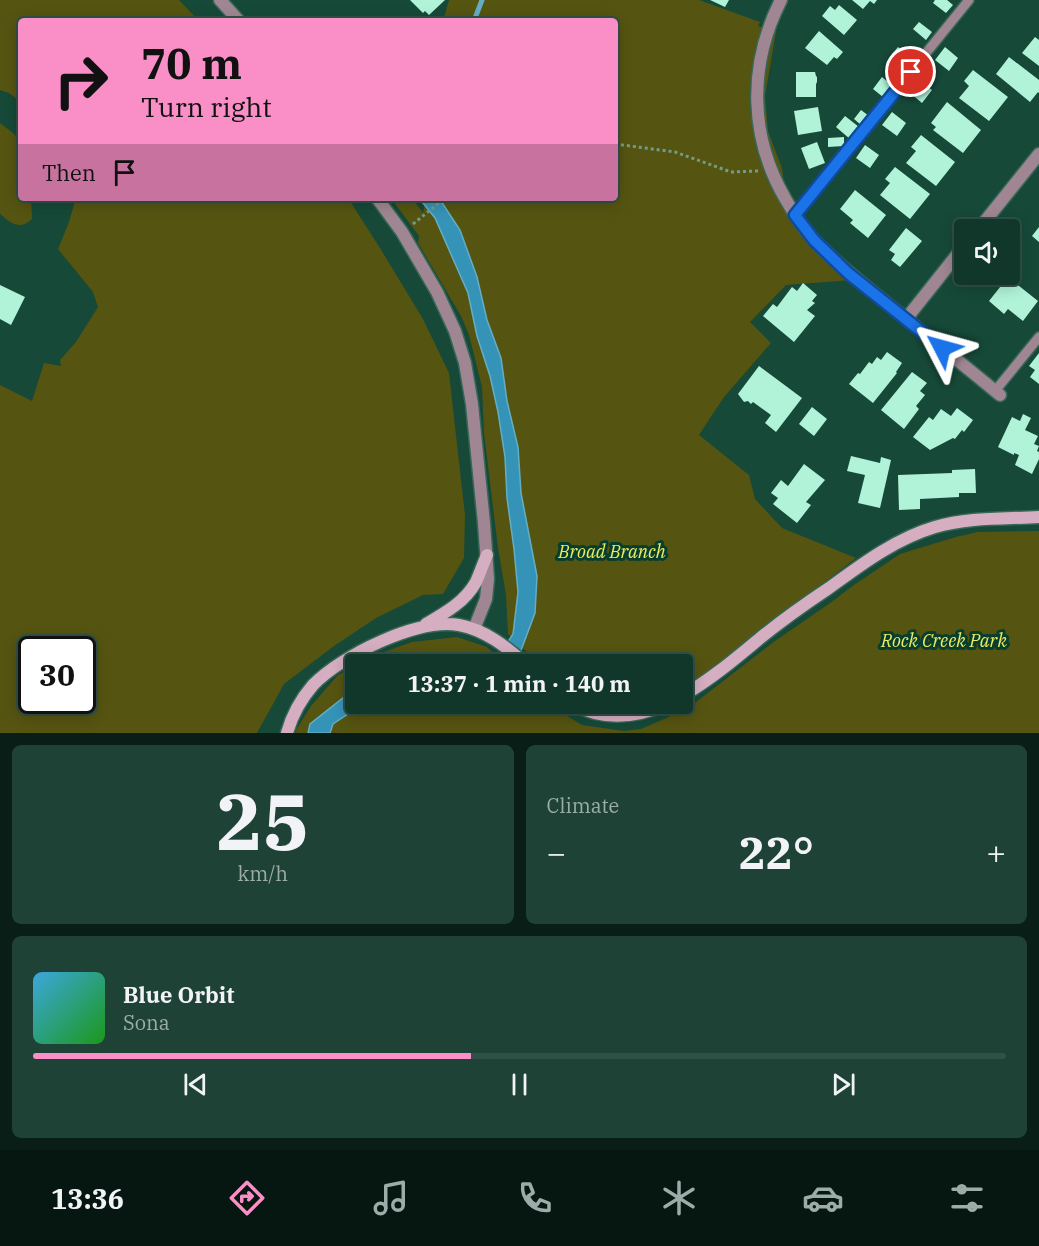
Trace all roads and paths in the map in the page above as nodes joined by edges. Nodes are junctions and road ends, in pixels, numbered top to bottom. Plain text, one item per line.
1 (220, 0) edge
2 (782, 0) edge
3 (969, 0) edge
4 (236, 18) edge
5 (618, 144) edge
6 (1039, 154) edge
7 (772, 170) junction
8 (379, 201) edge
9 (440, 201) edge
10 (426, 213) dead end
11 (795, 215) junction
12 (987, 219) edge
13 (954, 259) edge
14 (906, 319) junction
15 (1039, 337) edge
16 (998, 393) joint
17 (1039, 517) edge
18 (487, 555) junction
19 (420, 628) junction
20 (474, 630) junction
21 (513, 654) edge
22 (693, 689) edge
23 (602, 714) edge
24 (635, 714) edge
25 (287, 733) edge

1 - 4 street
2 - 7 street
3 - 11 lane
5 - 7 path
6 - 12 street
7 - 11 street
8 - 18 street
9 - 10 path
11 - 14 street
13 - 14 street
14 - 16 street
15 - 16 lane
17 - 22 main road
18 - 19 main road
18 - 20 street
19 - 20 main road
19 - 25 main road
20 - 21 main road
23 - 24 main road

